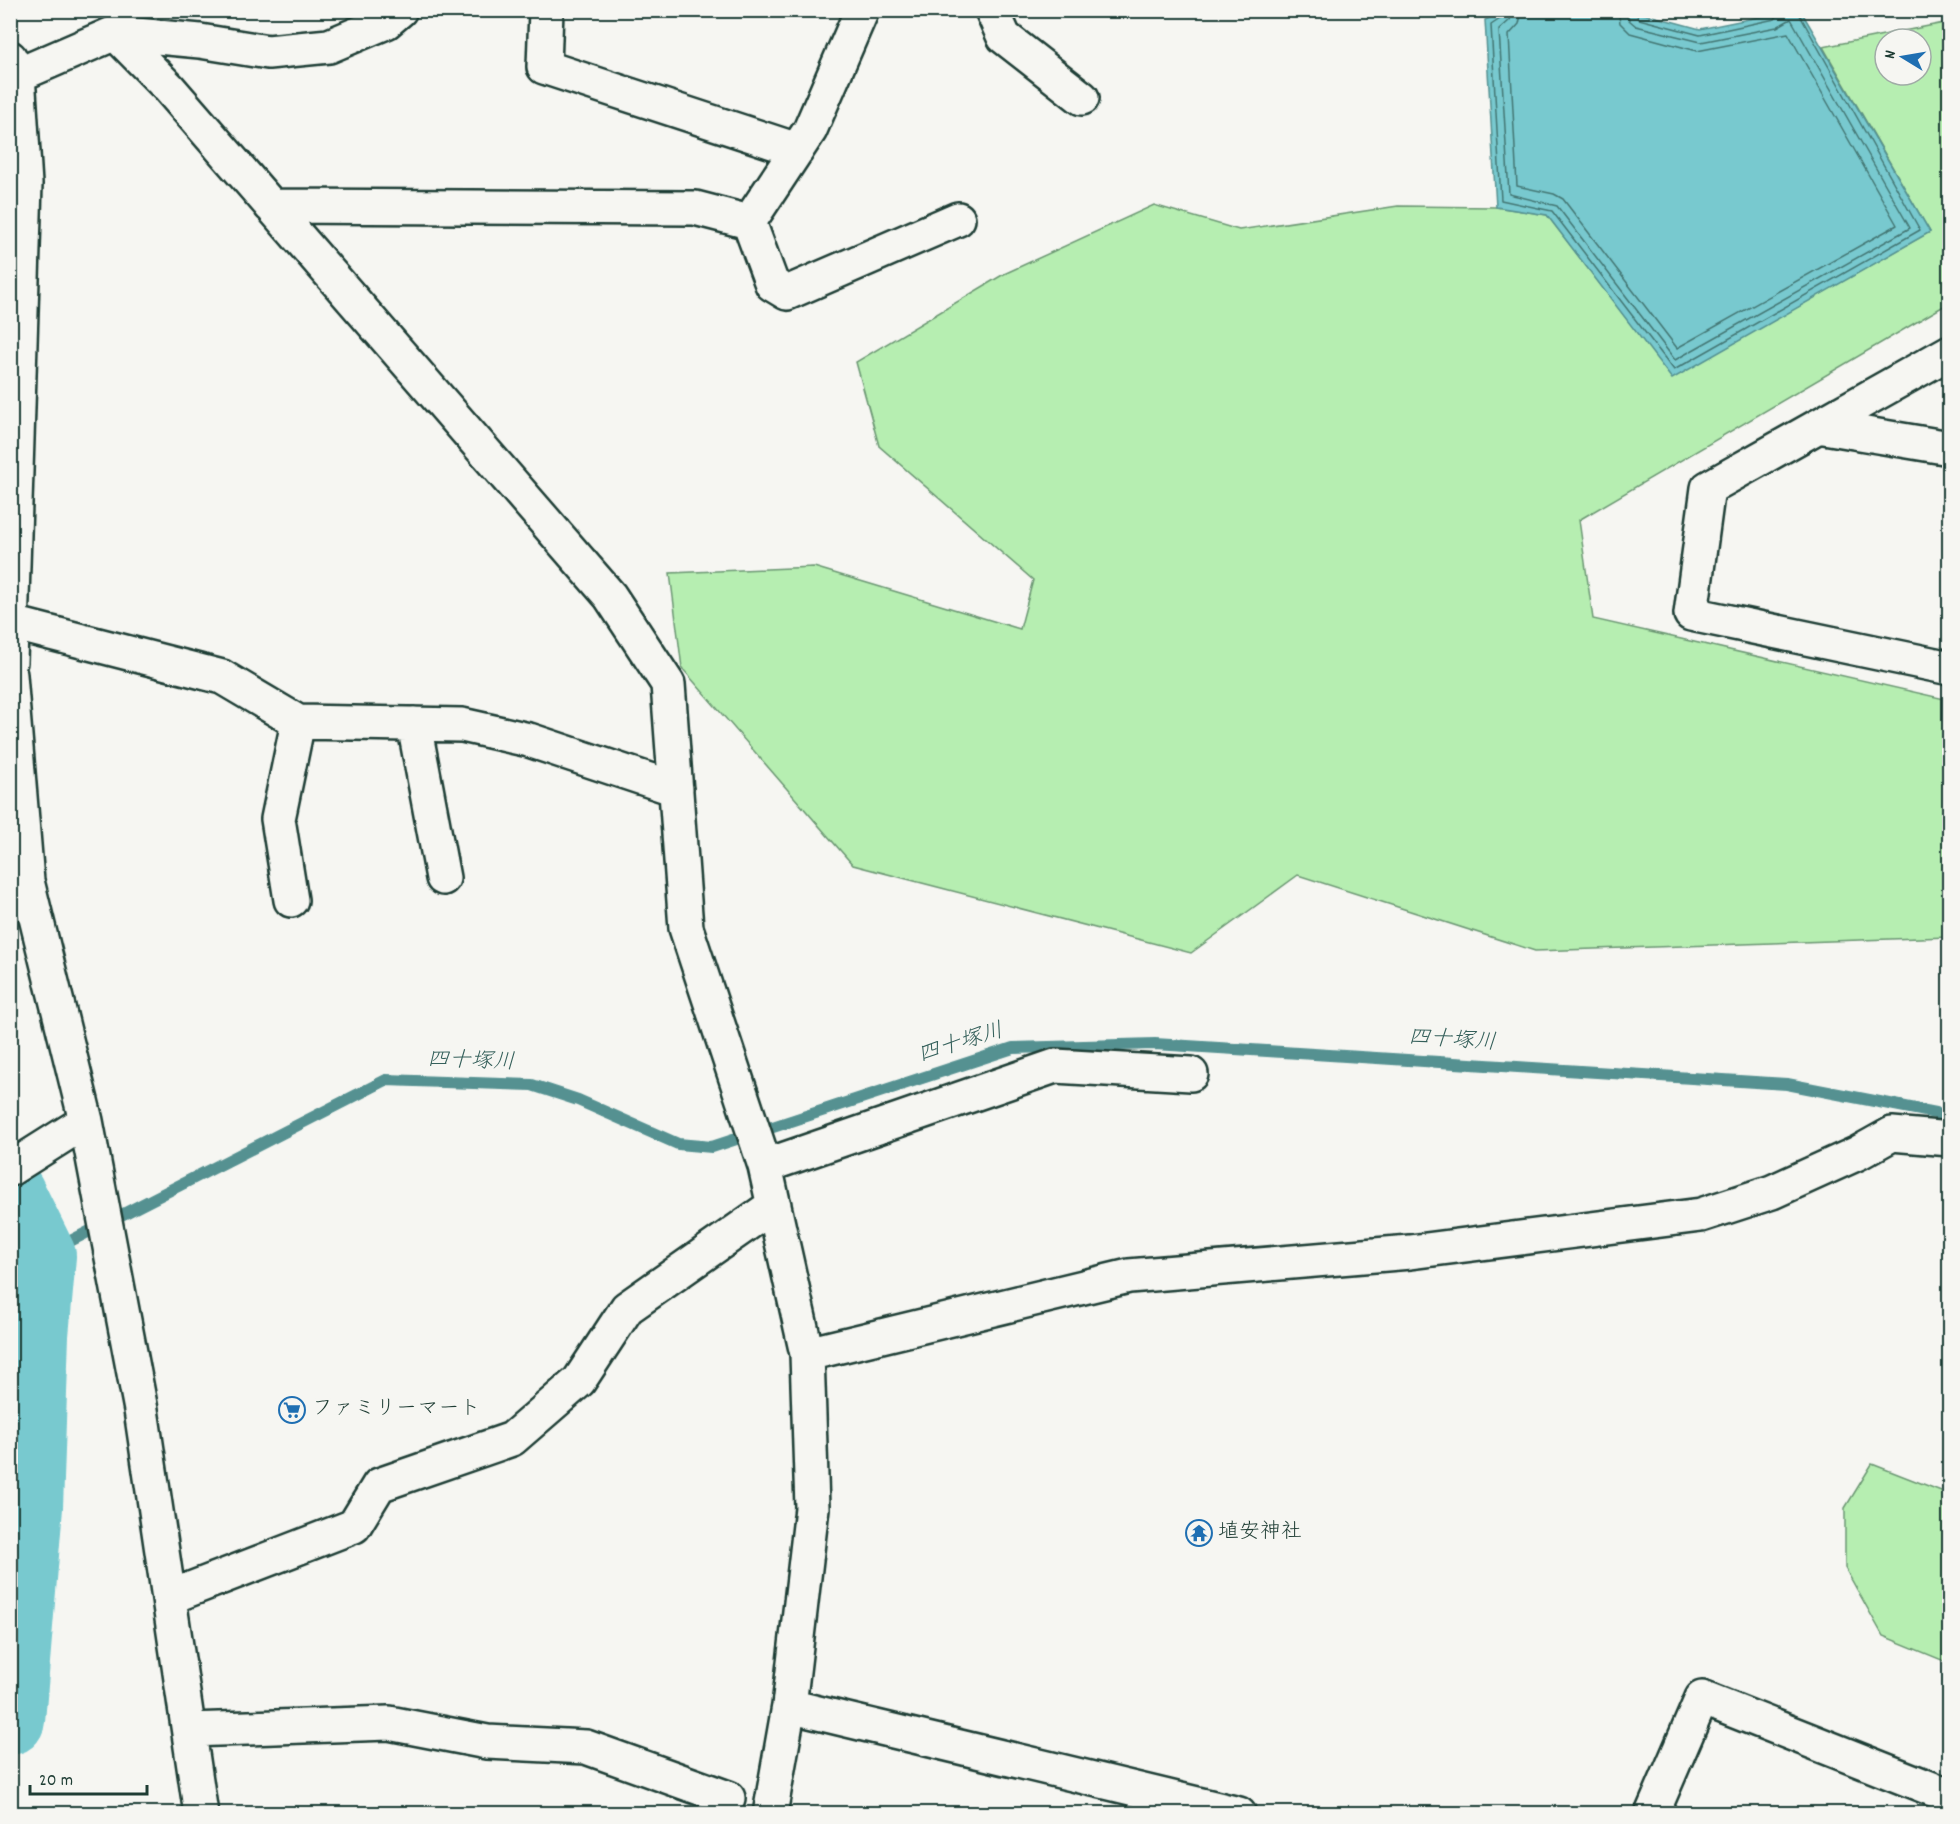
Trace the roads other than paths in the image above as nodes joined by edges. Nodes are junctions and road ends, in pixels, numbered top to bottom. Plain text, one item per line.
1 (400, 10) edge
2 (546, 10) edge
3 (862, 10) edge
4 (992, 10) edge
5 (115, 33) junction
6 (14, 67) edge
7 (1082, 98) dead end
8 (797, 150) junction
9 (271, 206) junction
10 (958, 219) dead end
11 (750, 222) junction
12 (1950, 352) edge
13 (1818, 426) junction
14 (1950, 448) edge
15 (12, 623) junction
16 (10, 662) edge
17 (1950, 668) edge
18 (10, 675) edge
19 (298, 722) junction
20 (414, 724) junction
21 (676, 789) junction
22 (443, 878) dead end
23 (291, 900) dead end
24 (1191, 1074) dead end
25 (86, 1121) junction
26 (1950, 1139) edge
27 (765, 1166) junction
28 (10, 1169) edge
29 (774, 1205) junction
30 (807, 1354) junction
31 (170, 1597) junction
32 (789, 1706) junction
33 (189, 1730) junction
34 (1950, 1796) edge
35 (728, 1798) dead end
36 (201, 1814) edge
37 (770, 1814) edge
38 (1239, 1814) edge
39 (1652, 1814) edge

1 - 5 street
2 - 8 street
3 - 8 street
4 - 7 street
5 - 6 street
5 - 9 street
6 - 15 street
8 - 11 street
9 - 11 street
9 - 21 street
10 - 11 street
12 - 13 street
13 - 14 street
13 - 17 street
15 - 16 street
15 - 19 street
18 - 25 street
19 - 20 street
19 - 23 street
20 - 21 street
20 - 22 street
21 - 27 street
24 - 27 street
25 - 28 street
25 - 31 street
26 - 30 street
27 - 29 street
29 - 30 street
29 - 31 street
30 - 32 street
31 - 33 street
32 - 37 street
32 - 38 street
33 - 35 street
33 - 36 street
34 - 39 street

